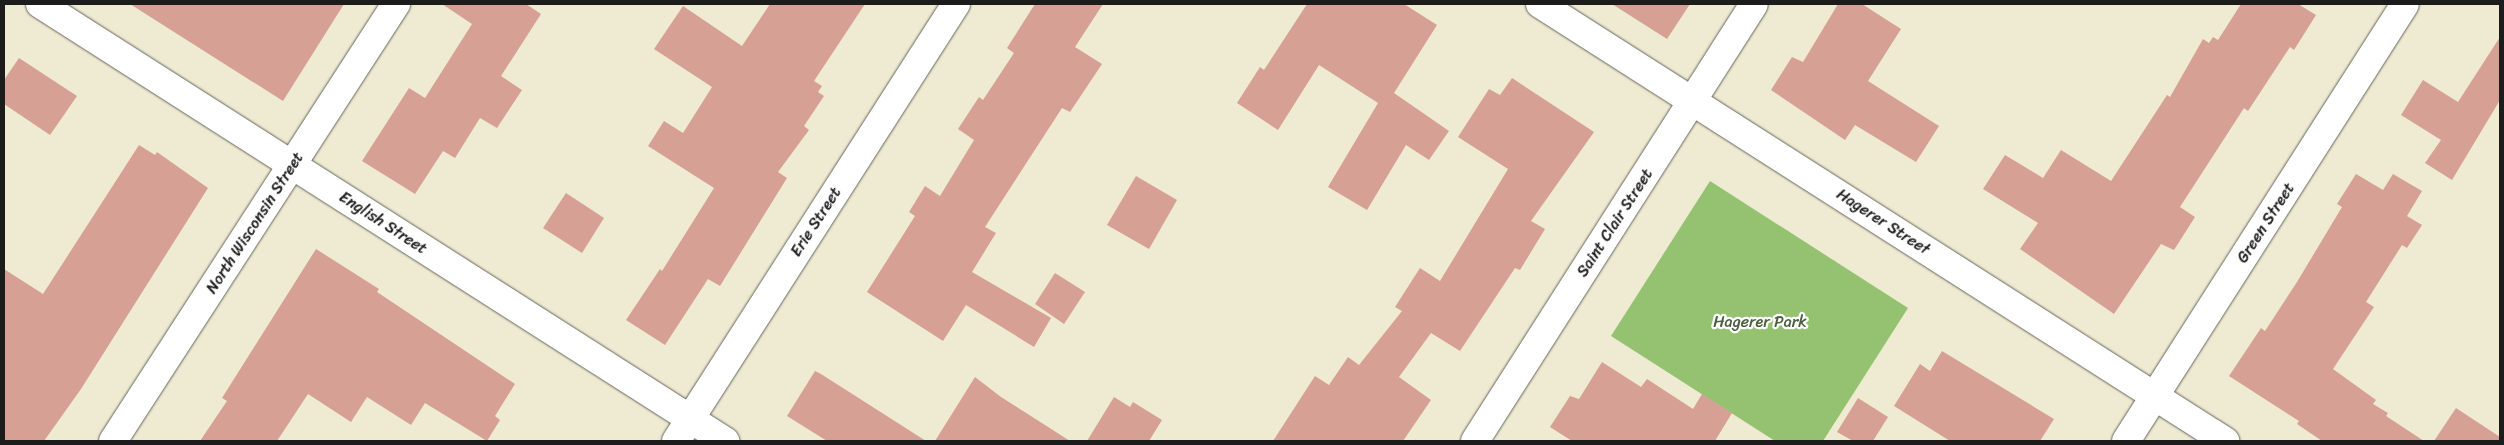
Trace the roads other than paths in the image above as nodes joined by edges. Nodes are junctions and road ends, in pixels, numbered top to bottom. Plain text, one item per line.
1 (40, 4) edge
2 (396, 4) edge
3 (956, 4) edge
4 (1540, 4) edge
5 (1754, 4) edge
6 (2405, 4) edge
7 (1692, 101) junction
8 (293, 165) junction
9 (2155, 396) junction
10 (690, 419) junction
11 (113, 441) edge
12 (676, 441) edge
13 (725, 441) edge
14 (1475, 441) edge
15 (2126, 441) edge
16 (2225, 441) edge

1 - 8 street, English Street
2 - 8 street, North Wisconsin Street
3 - 10 street, Erie Street
4 - 7 street, Hagerer Street
5 - 7 street, Saint Clair Street
6 - 9 street, Green Street
7 - 9 street, Hagerer Street
7 - 14 street, Saint Clair Street
8 - 10 street, English Street
8 - 11 street, North Wisconsin Street
9 - 15 street, Green Street
9 - 16 street, Hagerer Street
10 - 12 street, Erie Street
10 - 13 street, English Street

